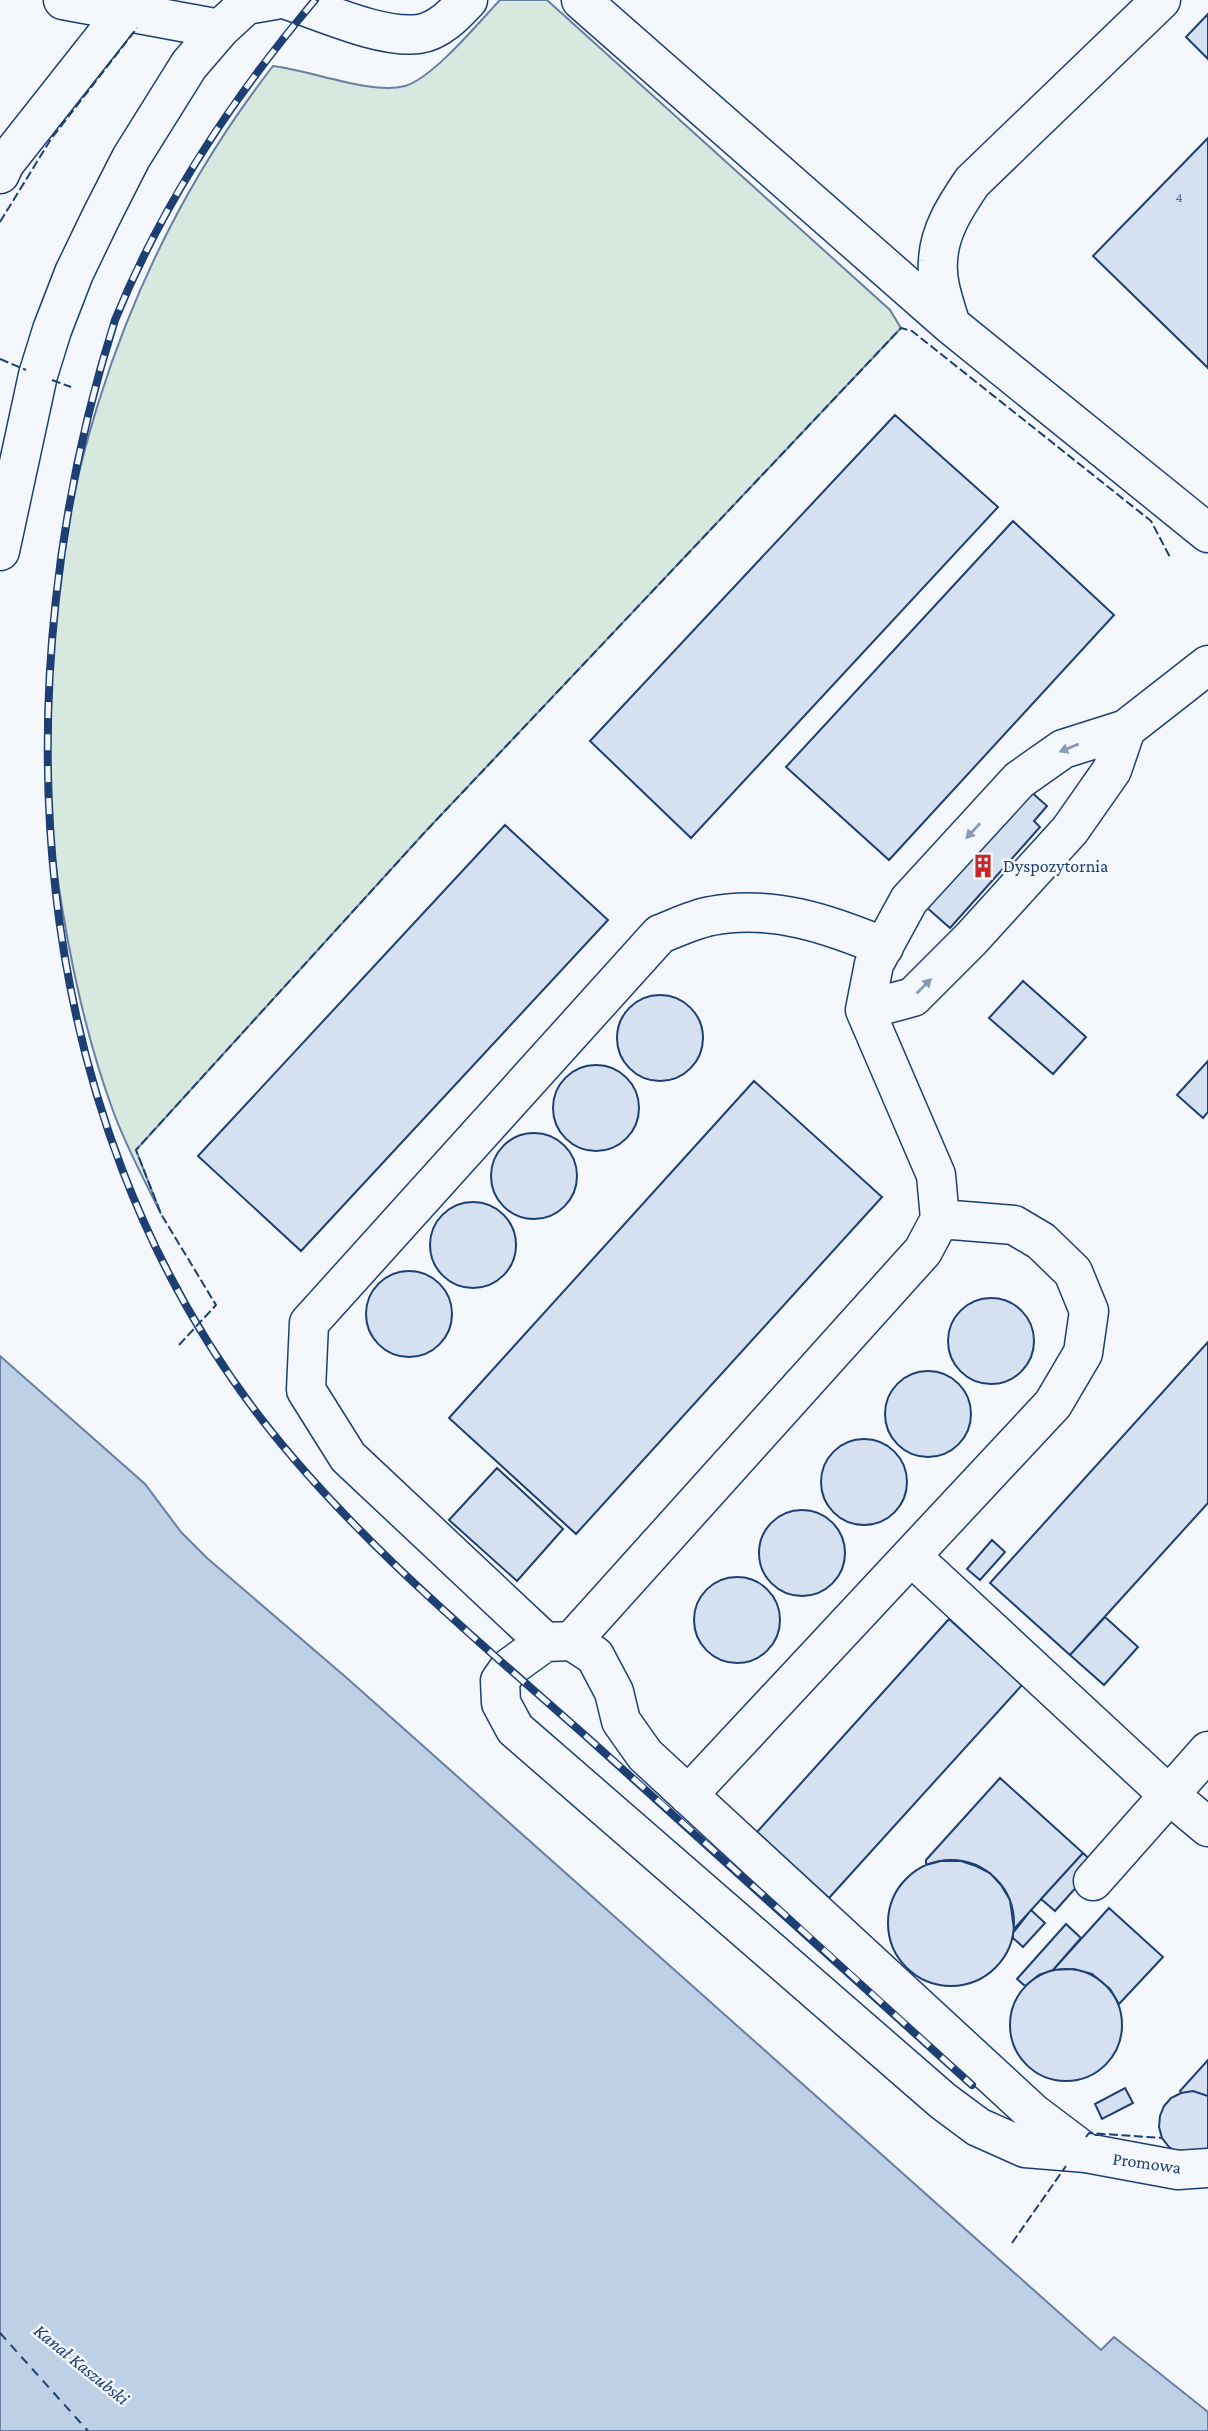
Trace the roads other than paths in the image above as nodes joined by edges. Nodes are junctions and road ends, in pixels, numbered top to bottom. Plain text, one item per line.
1 (63, 0) edge
2 (275, 0) edge
3 (287, 0) edge
4 (468, 0) edge
5 (581, 0) edge
6 (1161, 0) edge
7 (125, 11) junction
8 (220, 29) junction
9 (0, 174) edge
10 (951, 325) junction
11 (1208, 533) edge
12 (0, 551) edge
13 (1208, 665) edge
14 (1126, 729) junction
15 (884, 947) junction
16 (864, 1010) junction
17 (940, 1219) junction
18 (911, 1556) junction
19 (559, 1641) junction
20 (1208, 1751) edge
21 (688, 1795) junction
22 (1170, 1795) junction
23 (1208, 1827) edge
24 (1093, 1881) dead end
25 (1086, 2153) junction
26 (1208, 2168) edge

1 - 7 lane
2 - 8 lane
3 - 4 lane
5 - 10 lane
6 - 10 lane
7 - 8 lane
7 - 9 lane
8 - 12 lane
10 - 11 lane
13 - 14 lane
14 -> 15 lane
16 -> 14 lane
15 - 16 lane
15 - 19 lane
16 - 17 lane
17 - 18 lane
17 - 19 lane
18 - 21 lane
18 - 22 lane
19 - 21 lane
19 - 25 lane, Promowa
20 - 22 lane
21 - 25 lane
22 - 23 lane
22 - 24 lane
25 - 26 lane, Promowa

